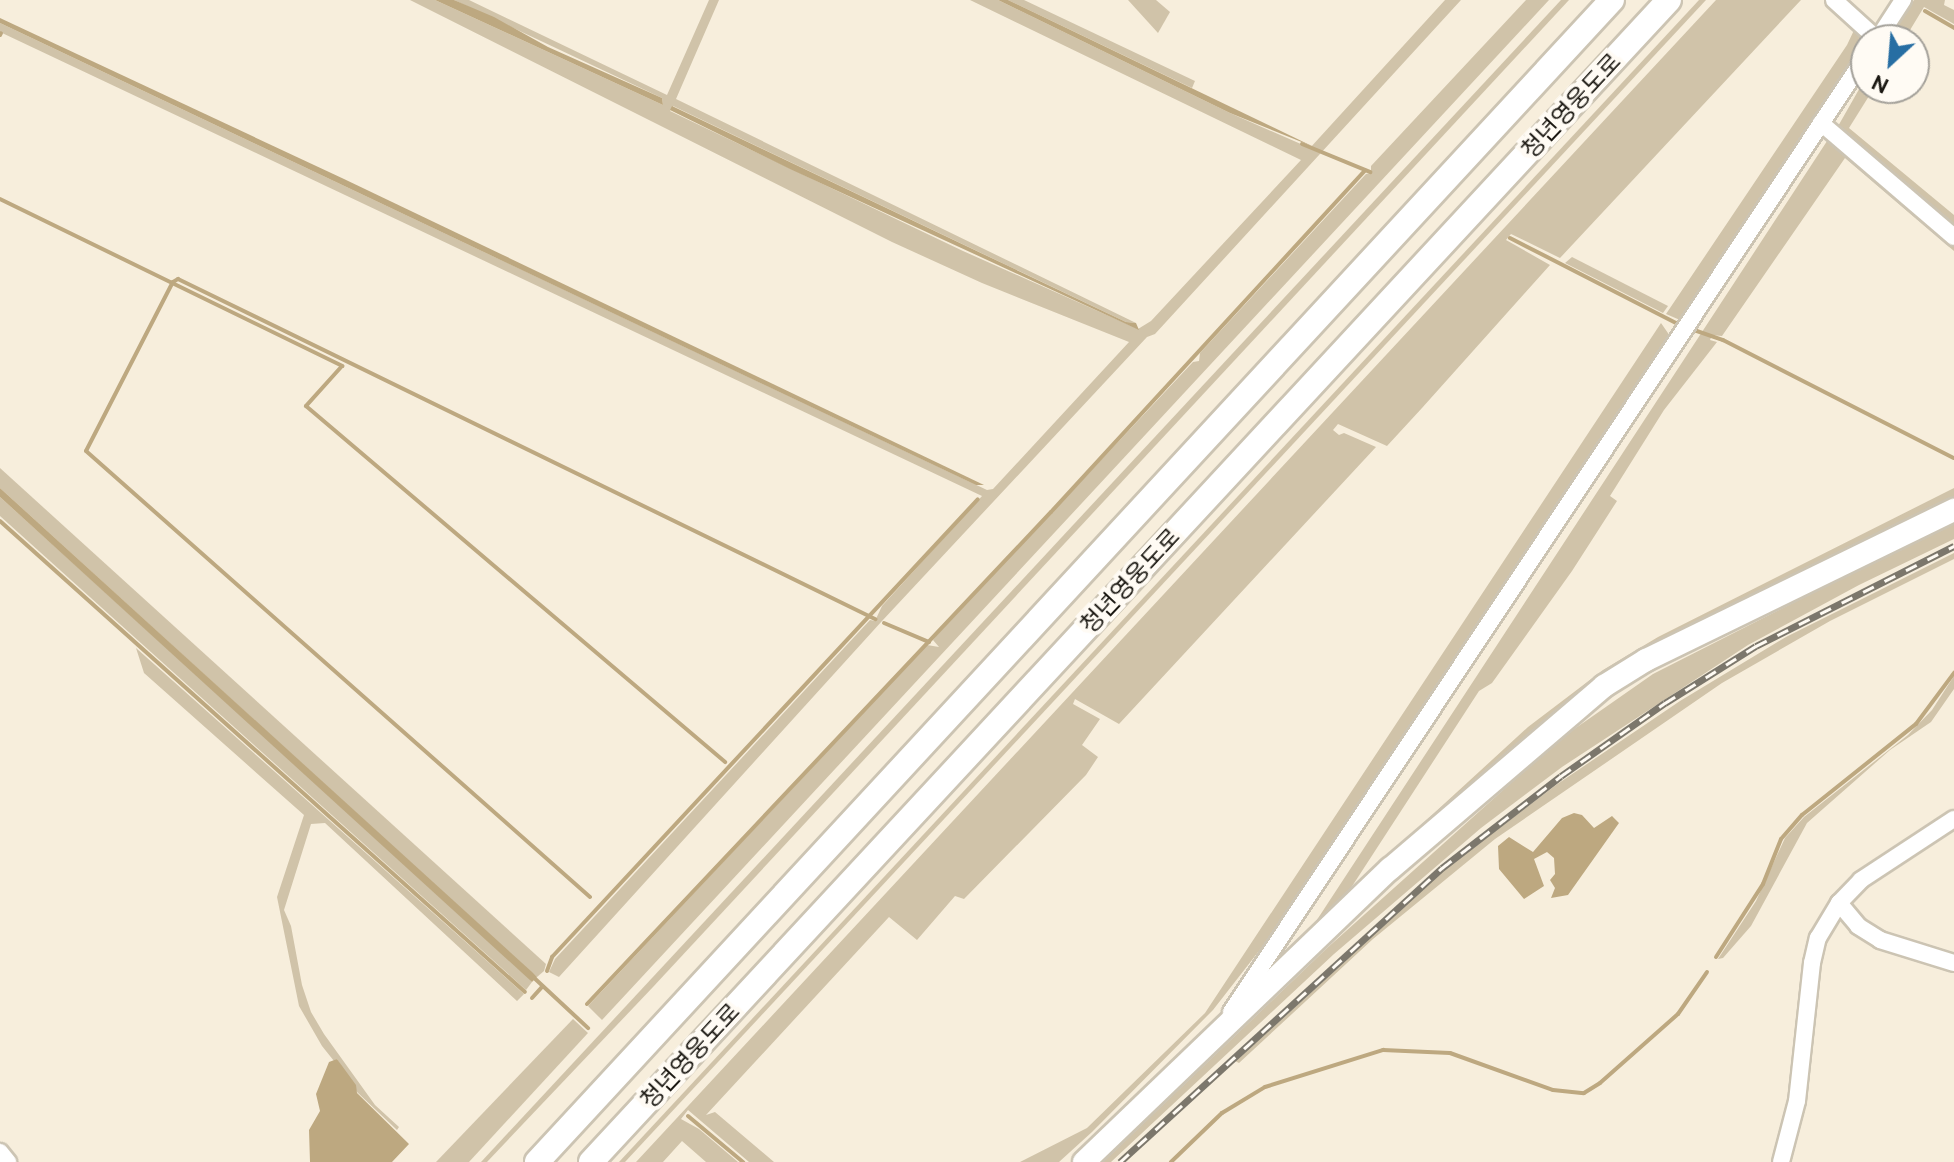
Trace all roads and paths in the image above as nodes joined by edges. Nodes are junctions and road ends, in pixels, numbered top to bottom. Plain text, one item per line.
1 (1612, 0) edge
2 (1669, 0) edge
3 (1834, 0) edge
4 (1903, 0) edge
5 (1860, 24) edge
6 (1887, 24) edge
7 (1850, 80) edge
8 (1821, 123) junction
9 (1954, 237) edge
10 (1954, 510) edge
11 (1954, 819) edge
12 (1839, 903) junction
13 (1954, 963) edge
14 (1213, 1041) junction
15 (0, 1152) edge
16 (8, 1162) edge
17 (537, 1162) edge
18 (591, 1162) edge
19 (1084, 1162) edge
20 (1781, 1162) edge

1 - 17 highway, 청년영웅도로
2 - 18 highway, 청년영웅도로
3 - 5 street
4 - 6 street
7 - 8 street
8 - 9 street
8 - 14 street
10 - 14 main road
11 - 12 street
12 - 13 street
12 - 20 street
14 - 19 main road
15 - 16 street

